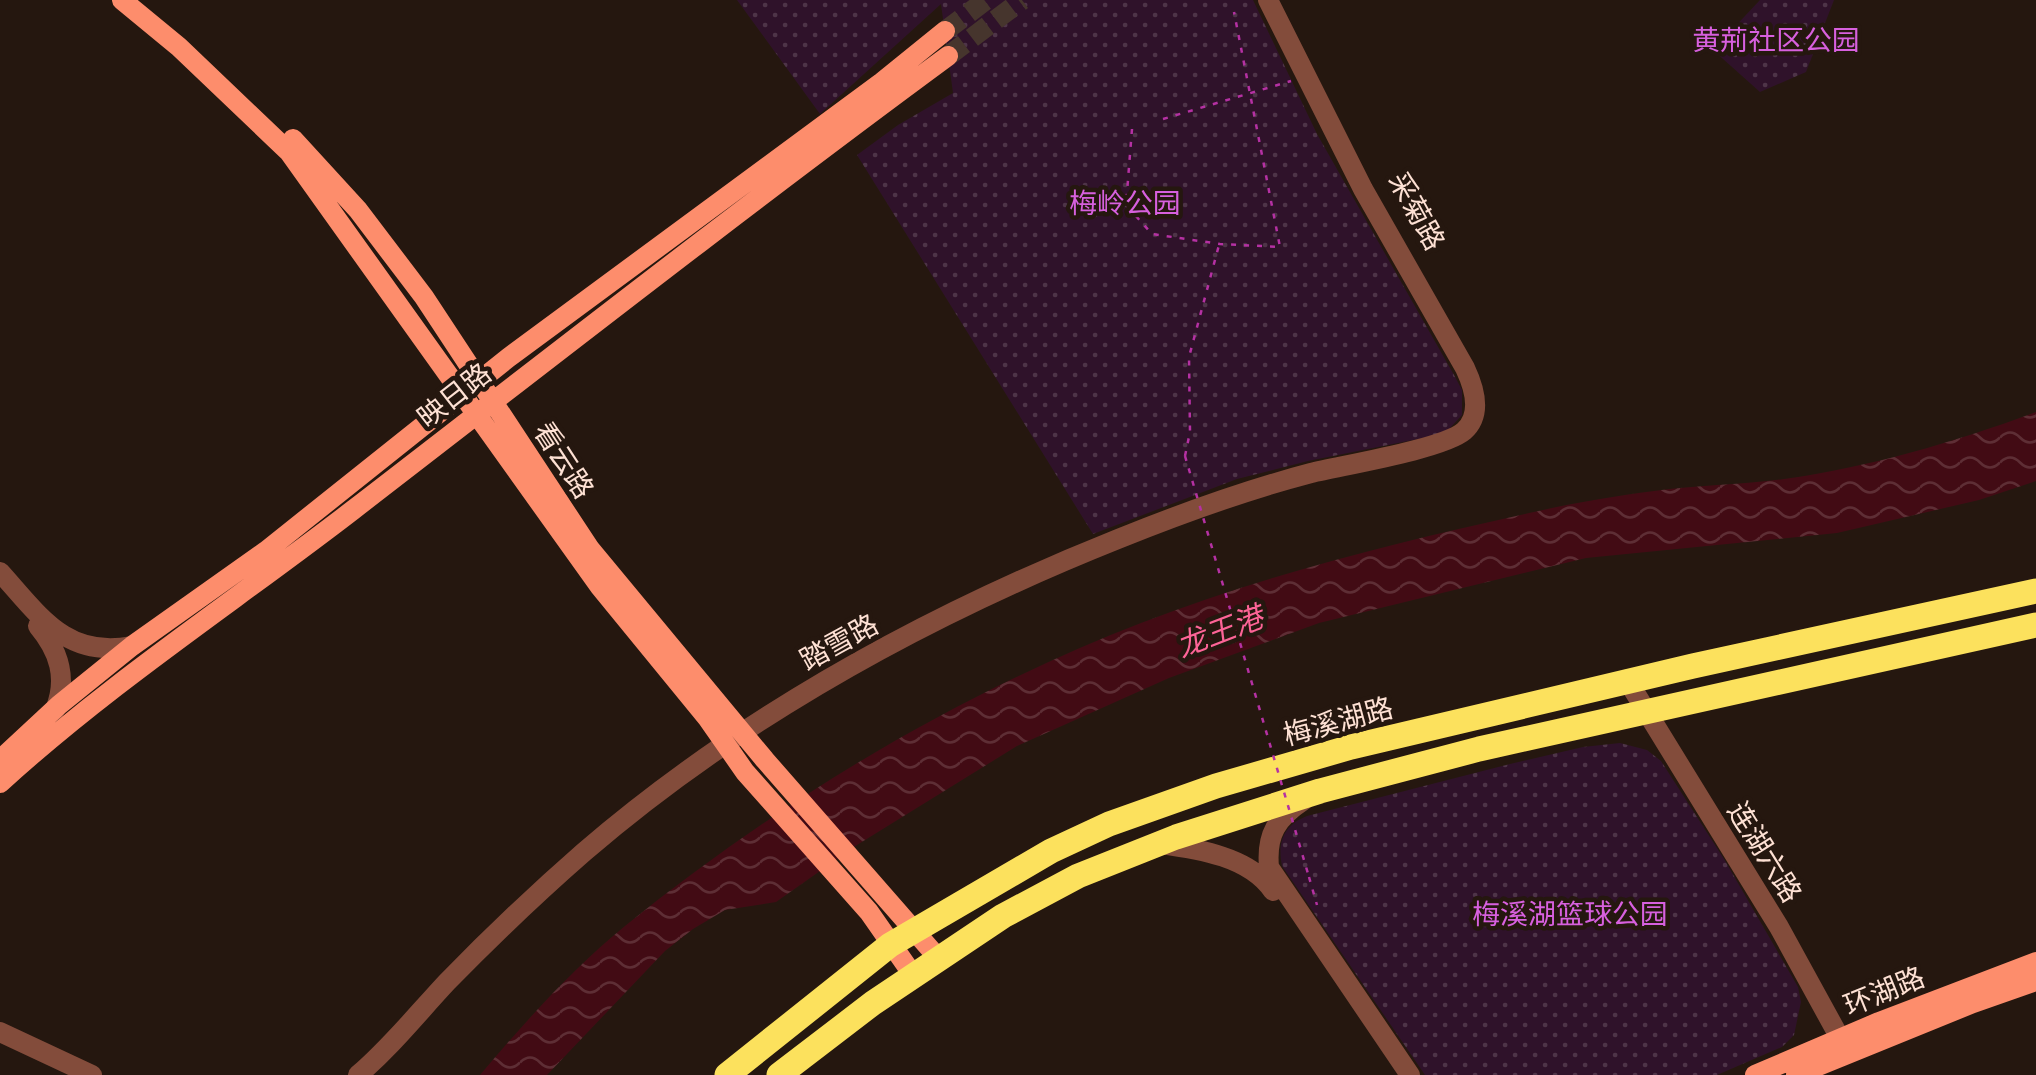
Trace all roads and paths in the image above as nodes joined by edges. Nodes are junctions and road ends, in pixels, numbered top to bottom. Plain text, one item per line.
1 (122, 0) edge
2 (139, 0) edge
3 (1268, 0) edge
4 (1277, 0) edge
5 (1234, 12) dead end
6 (945, 31) tunnel mouth
7 (948, 56) tunnel mouth
8 (1306, 76) junction
9 (1249, 93) junction
10 (1163, 119) dead end
11 (1132, 129) dead end
12 (1220, 244) junction
13 (470, 388) junction
14 (483, 407) junction
15 (1456, 441) junction
16 (0, 572) edge
17 (0, 584) edge
18 (2036, 591) edge
19 (2036, 625) edge
20 (132, 646) junction
21 (1635, 681) junction
22 (55, 710) junction
23 (1654, 711) junction
24 (745, 735) junction
25 (727, 747) junction
26 (0, 760) edge
27 (0, 783) edge
28 (1320, 791) junction
29 (1158, 844) junction
30 (1309, 877) dead end
31 (914, 931) junction
32 (890, 945) junction
33 (939, 958) junction
34 (2036, 962) edge
35 (913, 975) junction
36 (2036, 981) edge
37 (0, 1032) edge
38 (0, 1040) edge
39 (1848, 1044) junction
40 (74, 1075) edge
41 (92, 1075) edge
42 (358, 1075) edge
43 (370, 1075) edge
44 (726, 1075) edge
45 (779, 1075) edge
46 (1399, 1075) edge
47 (1410, 1075) edge
48 (1755, 1075) edge
49 (1796, 1075) edge

1 - 13 main road, 看云路
2 - 13 main road, 看云路
3 - 8 street, 采菊路
4 - 15 street, 采菊路
5 - 9 path
6 - 13 main road, 映日路
7 - 14 main road, 映日路
8 - 9 path
8 - 15 street, 采菊路
9 - 10 path
9 - 12 path
11 - 12 path
12 - 30 path, bridge
13 - 14 main road, 看云路
13 - 20 main road, 映日路
14 - 24 main road, 看云路
14 - 25 main road, 看云路
14 - 27 main road, 映日路
15 - 24 street, 踏雪路
16 - 20 street
17 - 22 street
18 - 21 main road, 梅溪湖路
19 - 23 main road
20 - 22 main road, 映日路
21 - 23 street, 连湖六路
21 - 31 main road, 梅溪湖路
22 - 26 main road, 映日路
23 - 28 main road
23 - 39 street, 连湖六路
24 - 25 street, 踏雪路
24 - 31 main road, 看云路
25 - 32 main road, 看云路
25 - 42 street, 踏雪路
25 - 43 street, 踏雪路
28 - 29 main road
28 - 47 street
29 - 33 main road
29 - 46 street
31 - 32 main road, 梅溪湖路
31 - 33 main road, 看云路
32 - 35 main road, 看云路
32 - 44 main road, 梅溪湖路
33 - 35 main road
34 - 39 main road, 环湖路
35 - 45 main road
36 - 39 main road, 环湖路
37 - 41 street
38 - 40 street
39 - 48 main road, 环湖路
39 - 49 main road, 环湖路

